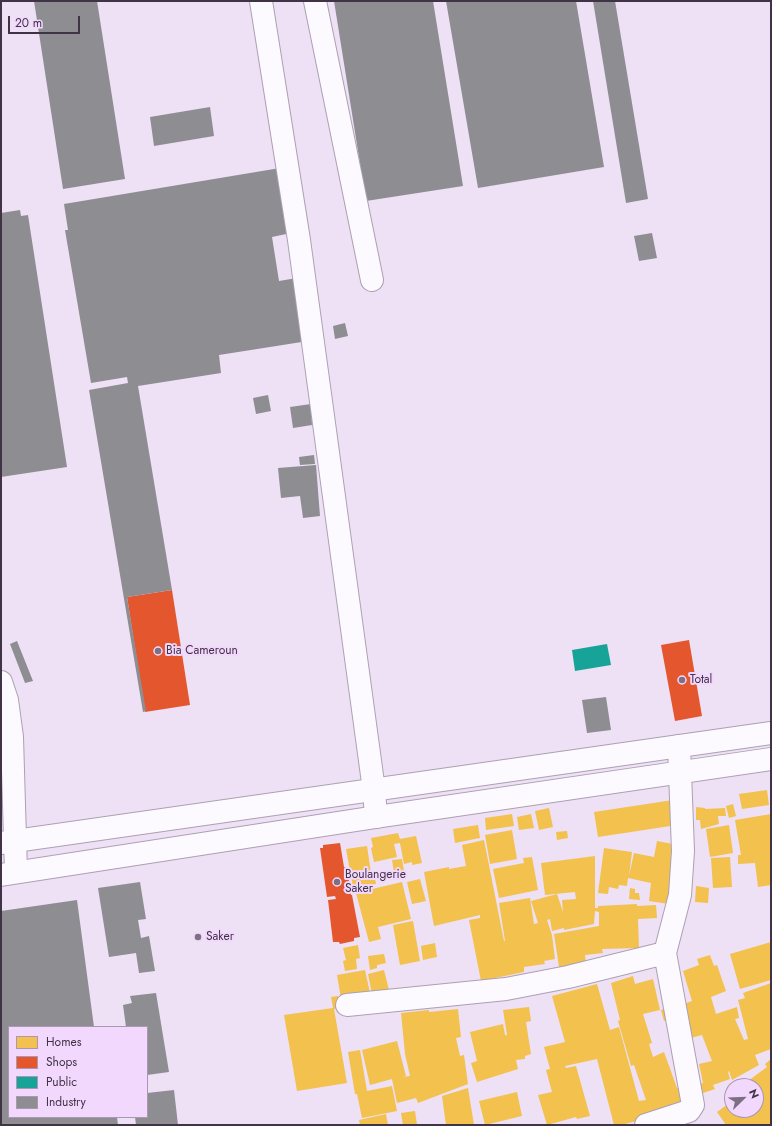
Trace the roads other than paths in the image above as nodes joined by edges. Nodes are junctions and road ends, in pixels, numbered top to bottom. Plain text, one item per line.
1 (261, 1) edge
2 (315, 1) edge
3 (372, 280) dead end
4 (1, 682) edge
5 (771, 733) edge
6 (679, 746) junction
7 (771, 759) edge
8 (681, 772) junction
9 (374, 790) junction
10 (376, 817) junction
11 (8, 842) edge
12 (9, 873) edge
13 (665, 953) junction
14 (347, 1005) dead end
15 (646, 1125) edge

1 - 9 main road
2 - 3 main road
4 - 11 main road
5 - 6 main road
6 - 8 main road
6 - 9 main road
7 - 8 main road
8 - 10 main road
8 - 13 main road
9 - 10 main road
9 - 11 main road
10 - 12 main road
11 - 12 main road
13 - 14 main road
13 - 15 main road

